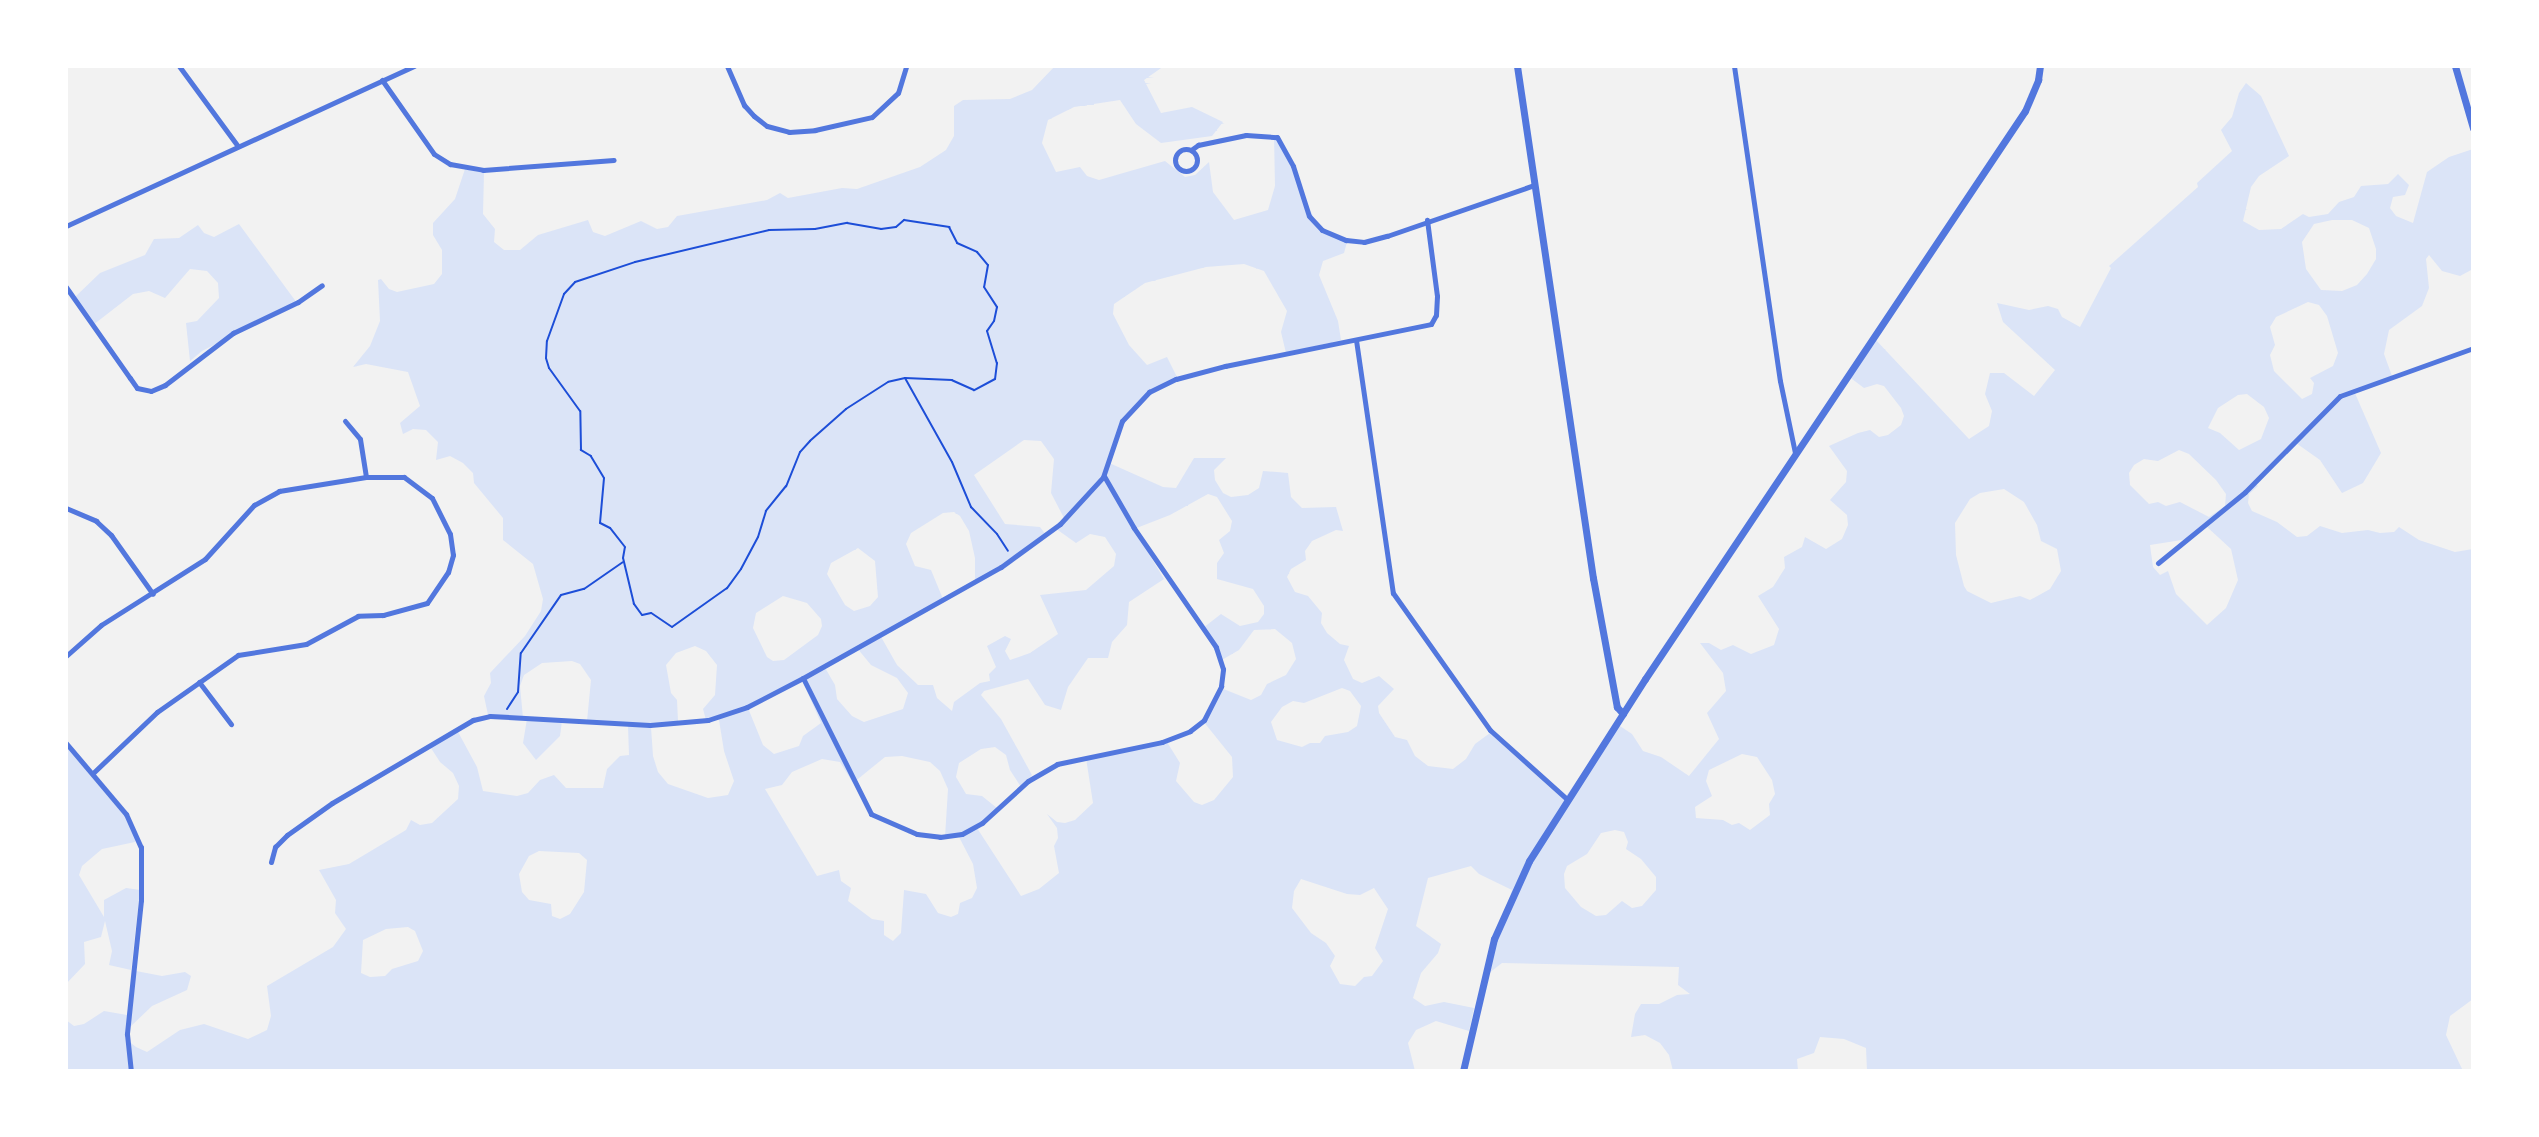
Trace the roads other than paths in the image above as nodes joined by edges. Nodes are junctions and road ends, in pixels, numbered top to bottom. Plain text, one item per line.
1 (179, 66) edge
2 (414, 66) edge
3 (727, 66) edge
4 (906, 66) edge
5 (1517, 66) edge
6 (1734, 66) edge
7 (2040, 66) edge
8 (2455, 66) edge
9 (382, 80) junction
10 (2473, 128) edge
11 (237, 145) junction
12 (1191, 150) junction
13 (614, 160) dead end
14 (1534, 185) junction
15 (1427, 220) junction
16 (66, 226) edge
17 (322, 285) dead end
18 (66, 287) edge
19 (1356, 340) junction
20 (2473, 348) edge
21 (345, 421) dead end
22 (1795, 454) junction
23 (1103, 475) junction
24 (366, 477) junction
25 (66, 508) edge
26 (2158, 563) dead end
27 (153, 594) junction
28 (66, 656) edge
29 (803, 678) junction
30 (199, 682) junction
31 (1623, 714) junction
32 (231, 724) dead end
33 (66, 743) edge
34 (93, 773) junction
35 (1567, 799) junction
36 (271, 862) dead end
37 (131, 1071) edge
38 (1463, 1071) edge

1 - 11 street
2 - 9 street
3 - 4 street
5 - 14 street
6 - 22 street
7 - 22 street
8 - 10 street
9 - 11 street
9 - 13 street
11 - 16 street
12 - 12 street
12 - 15 street
14 - 15 street
14 - 31 street
15 - 19 street
17 - 18 street
19 - 23 street
19 - 35 street
20 - 26 street
21 - 24 street
22 - 31 street
23 - 29 street
23 - 29 street
24 - 27 street
24 - 30 street
25 - 27 street
27 - 28 street
29 - 36 street
30 - 32 street
30 - 34 street
31 - 35 street
33 - 34 street
34 - 37 street
35 - 38 street

